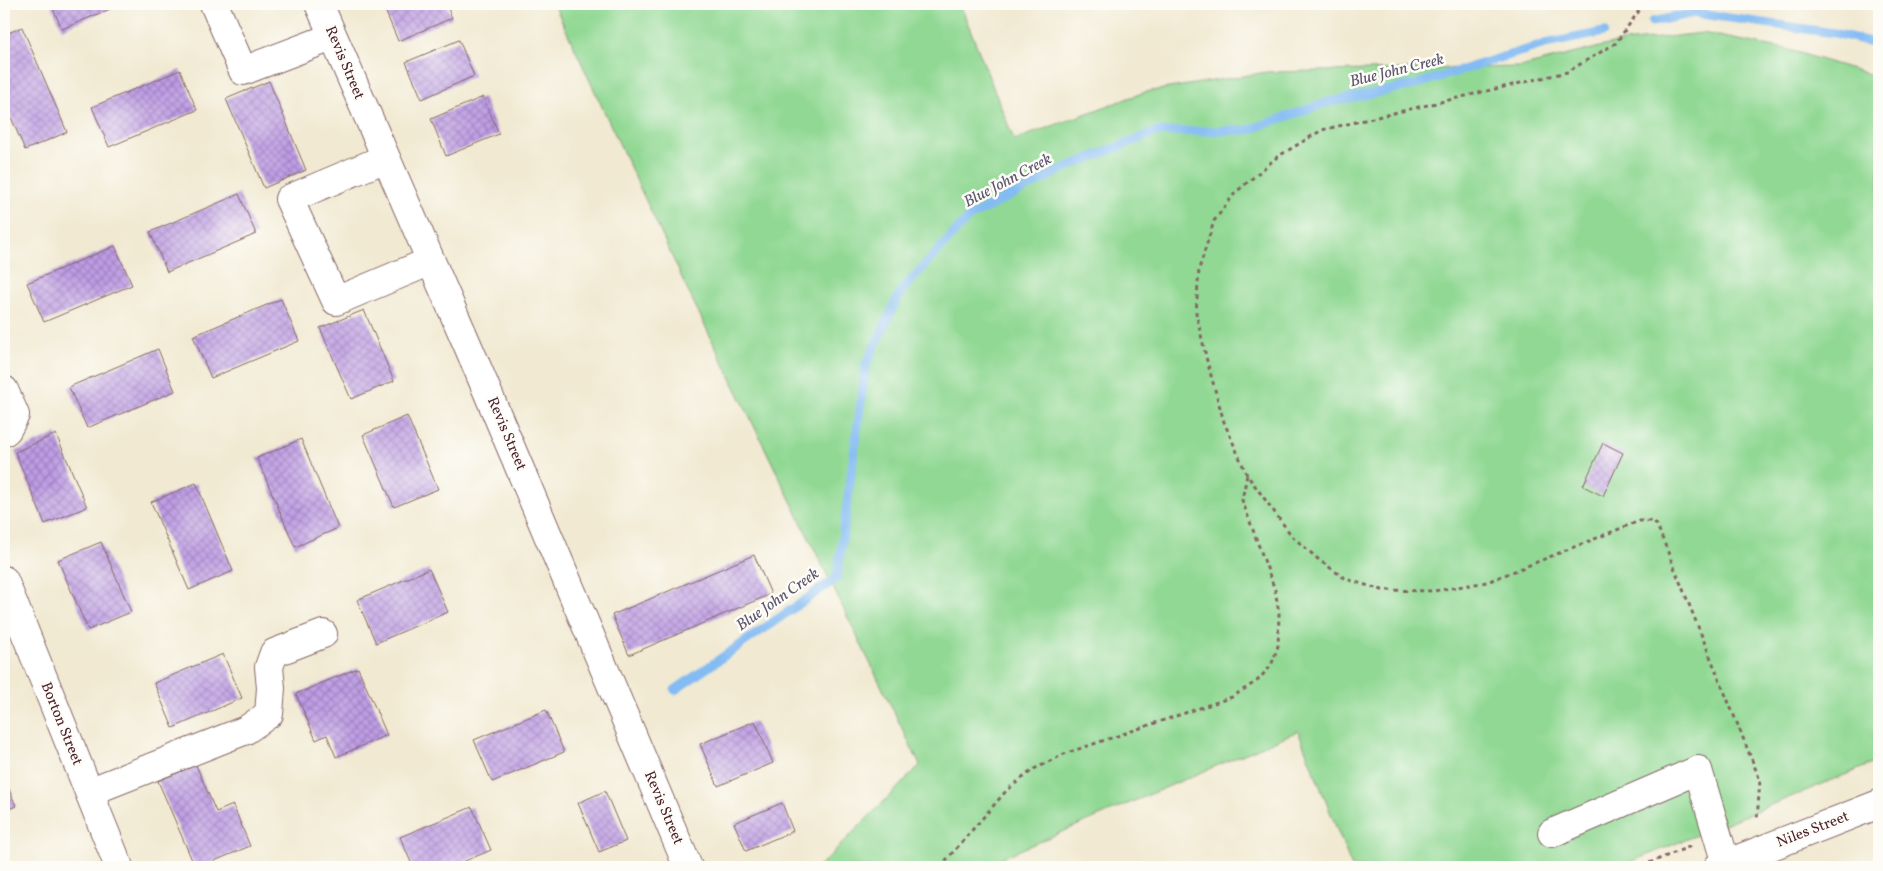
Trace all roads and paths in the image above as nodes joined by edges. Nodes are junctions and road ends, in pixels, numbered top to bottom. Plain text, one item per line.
1 (214, 4) edge
2 (319, 4) edge
3 (1644, 4) edge
4 (332, 37) junction
5 (386, 158) junction
6 (431, 261) junction
7 (4, 390) edge
8 (4, 432) edge
9 (1247, 475) junction
10 (4, 580) edge
11 (323, 634) dead end
12 (88, 792) junction
13 (1879, 804) edge
14 (1752, 822) dead end
15 (1552, 833) dead end
16 (1698, 844) dead end
17 (1722, 866) edge
18 (119, 867) edge
19 (688, 867) edge
20 (940, 867) edge
21 (1645, 867) edge

1 - 4 street
2 - 4 street, Revis Street
3 - 9 path
4 - 5 street, Revis Street
5 - 6 street, Revis Street
5 - 6 street
6 - 19 street, Revis Street
7 - 8 street
9 - 14 path
9 - 20 path
10 - 12 street, Borton Street
11 - 12 street
12 - 18 street, Borton Street
13 - 17 street, Niles Street
15 - 17 street
16 - 21 path

